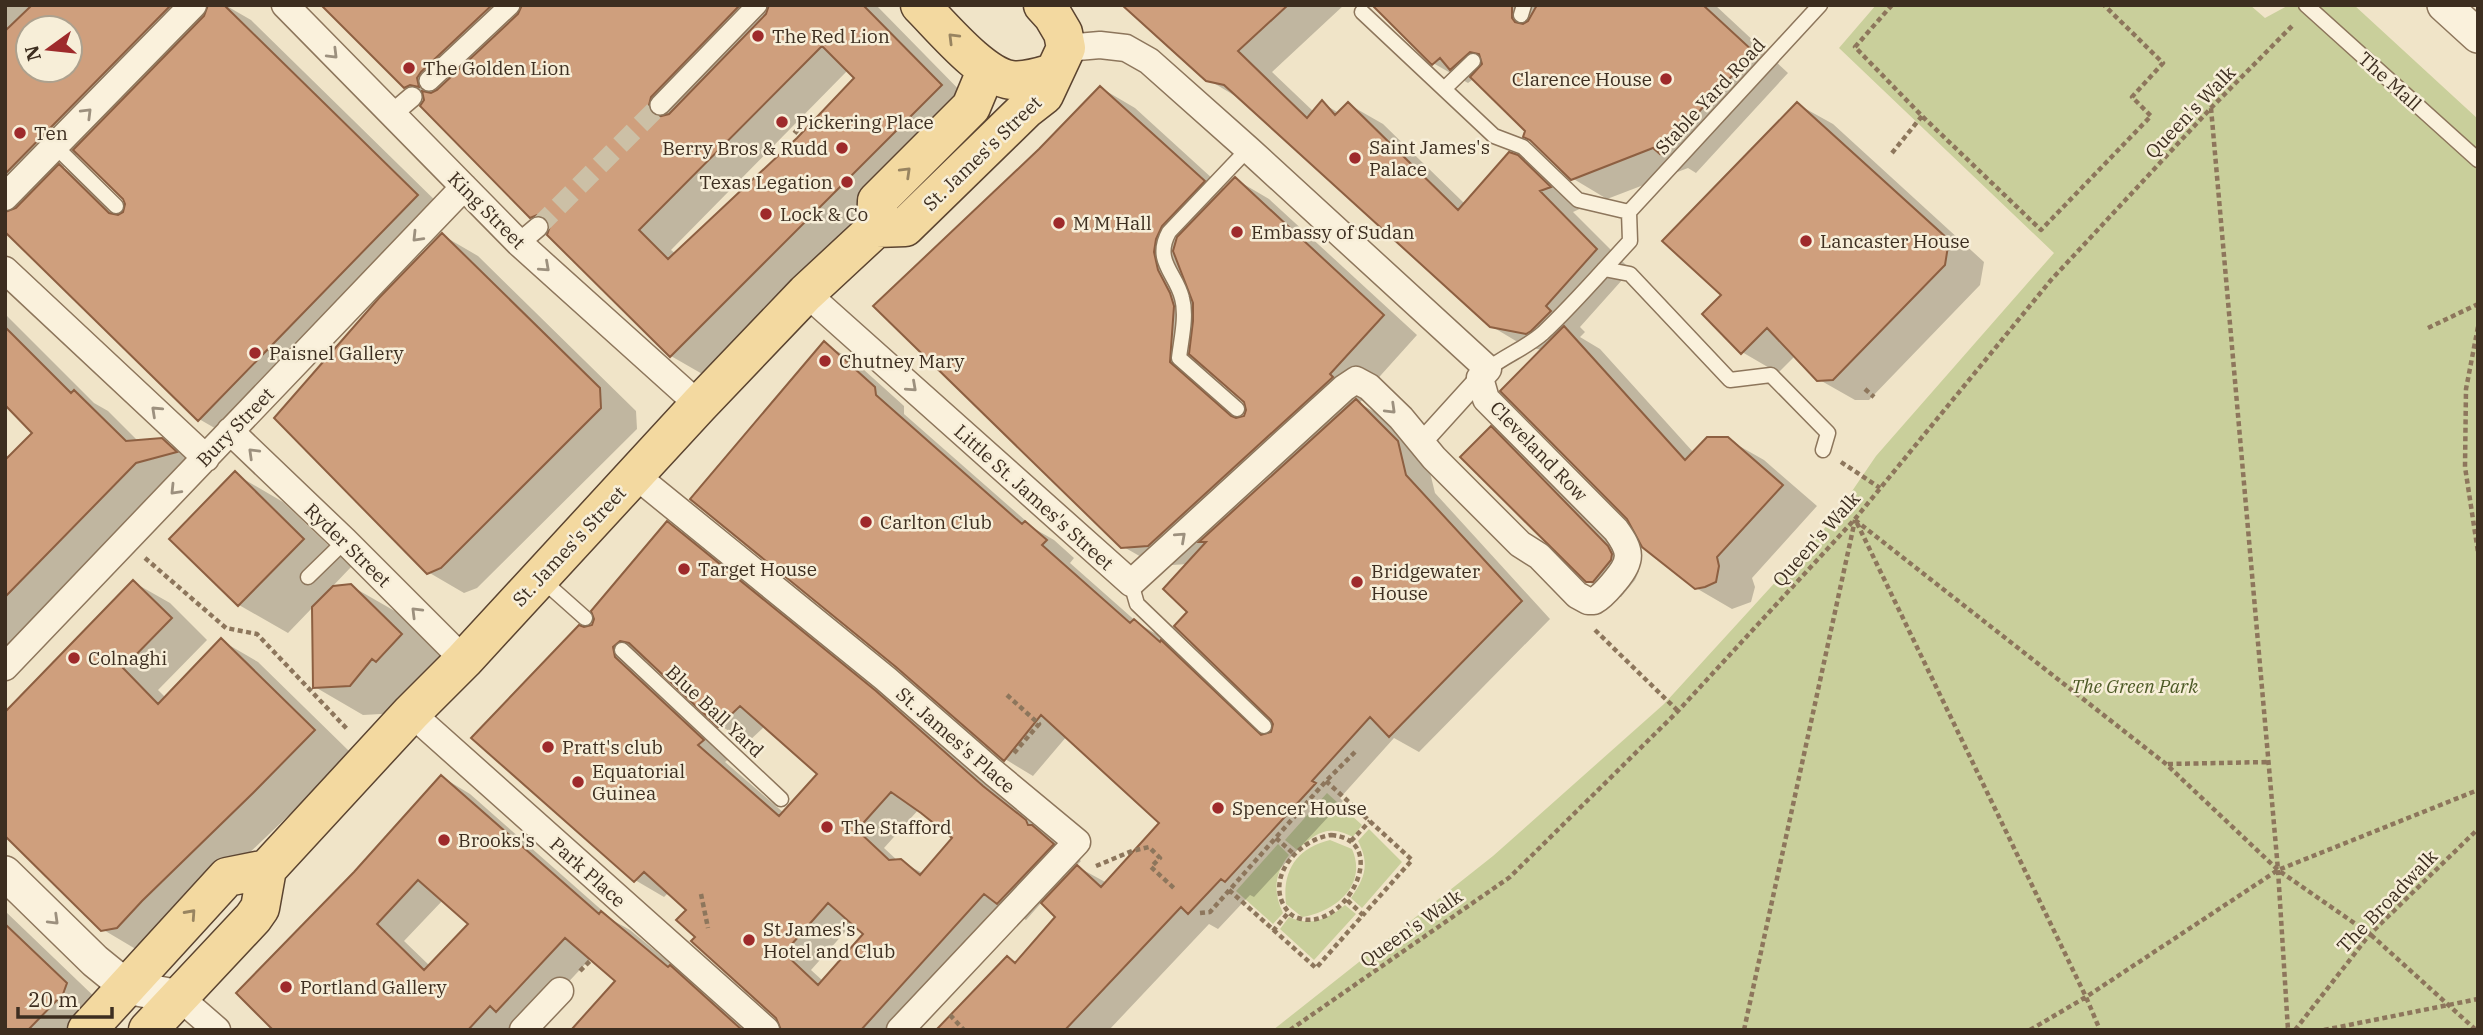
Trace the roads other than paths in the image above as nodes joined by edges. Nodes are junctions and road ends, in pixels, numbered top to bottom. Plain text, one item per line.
1 (193, 5) edge
2 (285, 5) edge
3 (510, 5) edge
4 (757, 5) edge
5 (920, 5) edge
6 (1043, 5) edge
7 (1820, 5) edge
8 (2444, 5) edge
9 (2308, 7) edge
10 (1362, 12) dead end
11 (2478, 36) edge
12 (1060, 60) junction
13 (1472, 61) dead end
14 (986, 71) junction
15 (429, 81) dead end
16 (1444, 89) junction
17 (660, 105) tunnel mouth
18 (55, 146) junction
19 (1248, 149) junction
20 (2476, 158) edge
21 (464, 187) junction
22 (5, 197) edge
23 (117, 206) dead end
24 (1629, 212) junction
25 (876, 228) junction
26 (1604, 269) junction
27 (5, 270) edge
28 (806, 293) junction
29 (1484, 374) junction
30 (1356, 380) joint
31 (699, 405) junction
32 (1237, 409) dead end
33 (230, 431) junction
34 (1422, 442) junction
35 (1823, 450) road end
36 (205, 458) junction
37 (635, 475) junction
38 (345, 541) junction
39 (309, 577) dead end
40 (539, 577) junction
41 (1131, 583) junction
42 (585, 618) dead end
43 (622, 650) dead end
44 (464, 660) junction
45 (5, 667) edge
46 (411, 713) junction
47 (1264, 726) dead end
48 (781, 799) dead end
49 (267, 869) junction
50 (5, 873) edge
51 (127, 987) junction
52 (560, 991) dead end
53 (179, 997) junction
54 (87, 1030) edge
55 (148, 1030) edge
56 (218, 1030) edge
57 (523, 1030) edge
58 (766, 1030) edge
59 (900, 1030) edge

18 -> 1 street
2 -> 21 street, King Street
3 - 15 street
4 - 17 street
14 -> 5 main road
6 - 12 main road
7 - 24 lane, Stable Yard Road
8 - 11 street
9 - 20 lane, The Mall
10 - 16 lane
12 - 14 main road
12 - 19 street, Cleveland Row
12 - 25 main road, St. James's Street
13 - 16 lane
25 -> 14 main road, St. James's Street
16 - 24 lane
18 - 22 street
18 - 23 lane
19 - 29 street, Cleveland Row
19 - 32 lane
21 -> 31 street, King Street
21 -> 33 street, Bury Street
24 - 26 lane
25 - 28 main road, St. James's Street
26 - 29 lane
26 - 35 lane
36 -> 27 street
28 - 31 main road, St. James's Street
28 -> 41 street, Little St. James's Street
29 - 34 street
29 - 34 street, Cleveland Row
30 -> 34 street, Cleveland Row
41 -> 30 street, Little St. James's Street
31 - 37 main road, St. James's Street
33 - 36 street, Bury Street
38 -> 33 street, Ryder Street
36 -> 45 street, Bury Street
37 - 40 main road, St. James's Street
37 - 59 street, St. James's Place
38 - 39 lane
44 -> 38 street, Ryder Street
40 - 42 lane
40 - 44 main road, St. James's Street
41 - 47 lane
43 - 48 lane, Blue Ball Yard
44 - 46 main road, St. James's Street
46 - 49 main road, St. James's Street
46 - 58 street, Park Place
51 -> 49 main road
49 - 53 main road
50 -> 51 street
51 - 53 street
51 - 54 main road
52 - 57 street
53 - 55 main road
53 - 56 street

